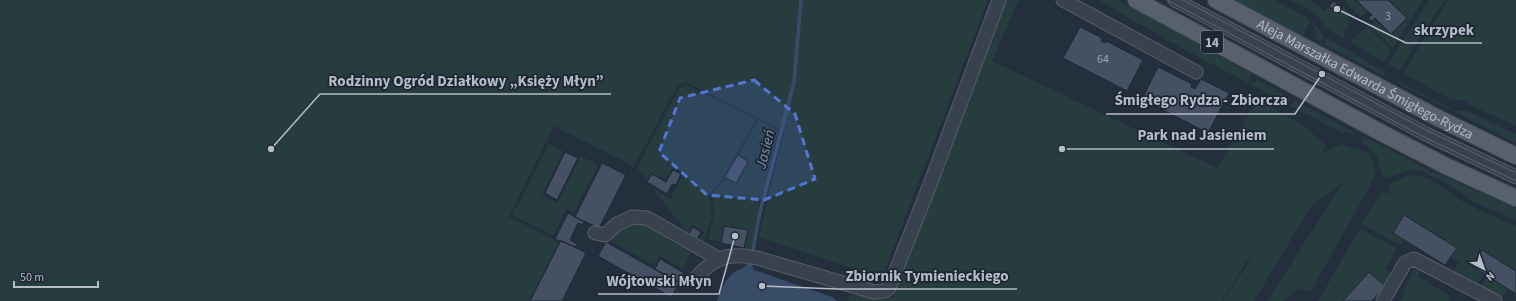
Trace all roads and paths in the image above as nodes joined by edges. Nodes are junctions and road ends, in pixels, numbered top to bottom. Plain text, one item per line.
1 (999, 0) edge
2 (1063, 0) edge
3 (1136, 0) edge
4 (1175, 0) edge
5 (1216, 0) edge
6 (1196, 72) dead end
7 (1516, 156) edge
8 (1516, 177) edge
9 (1516, 198) edge
10 (595, 234) dead end
11 (719, 259) junction
12 (694, 280) dead end
13 (1384, 301) edge
14 (1496, 301) edge

1 - 11 street
2 - 6 street
3 - 9 main road, 14
4 - 8 street
5 - 7 main road, Aleja Marszałka Edwarda Śmigłego-Rydza
10 - 11 street
11 - 12 street
13 - 14 street

